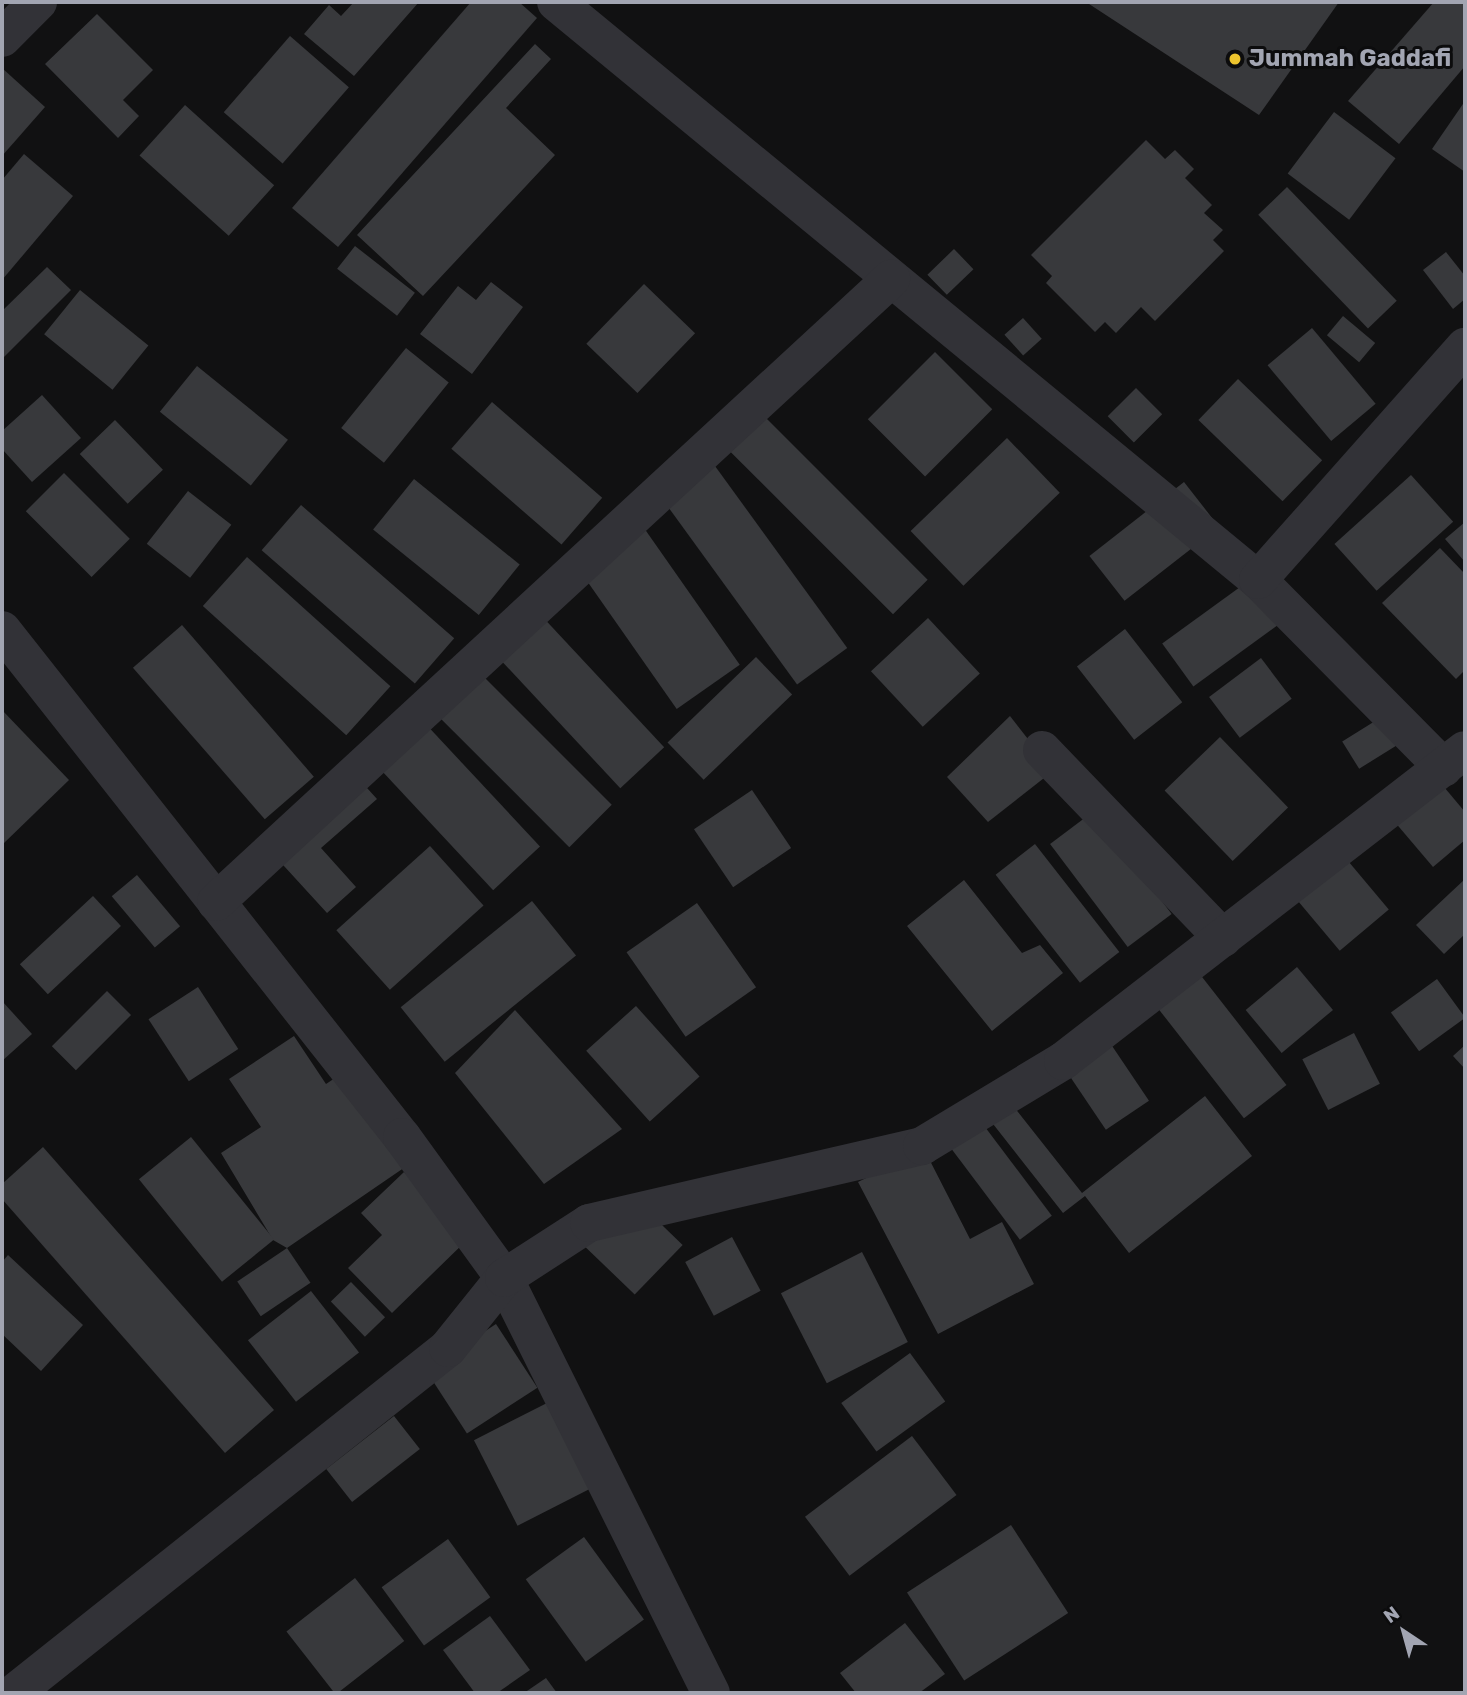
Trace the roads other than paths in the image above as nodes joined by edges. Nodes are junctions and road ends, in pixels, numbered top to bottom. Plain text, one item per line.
1 (38, 2) edge
2 (556, 2) edge
3 (2, 38) edge
4 (891, 279) junction
5 (1465, 347) edge
6 (1258, 580) junction
7 (2, 630) edge
8 (1042, 750) dead end
9 (1455, 759) edge
10 (216, 902) junction
11 (1223, 938) junction
12 (504, 1278) junction
13 (15, 1693) edge
14 (711, 1693) edge

1 - 3 street
2 - 4 street
4 - 6 street
4 - 10 street
5 - 6 street
6 - 9 street
7 - 10 street
8 - 11 street
9 - 11 street
10 - 12 street
11 - 12 street
12 - 13 street
12 - 14 street

